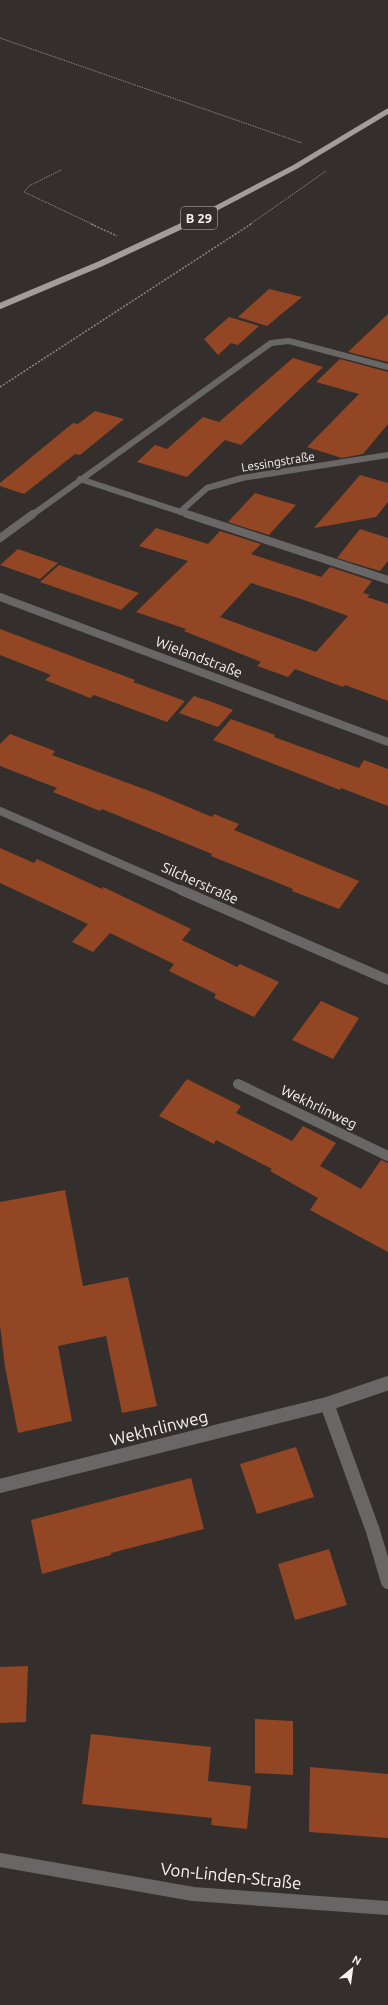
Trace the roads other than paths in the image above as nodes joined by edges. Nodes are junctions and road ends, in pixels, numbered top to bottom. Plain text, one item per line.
1 (388, 111) edge
2 (0, 306) edge
3 (388, 368) edge
4 (388, 455) edge
5 (80, 479) junction
6 (180, 512) junction
7 (0, 538) edge
8 (388, 580) edge
9 (0, 597) edge
10 (388, 742) edge
11 (0, 811) edge
12 (388, 980) edge
13 (238, 1084) dead end
14 (388, 1156) edge
15 (388, 1383) edge
16 (326, 1404) junction
17 (0, 1486) edge
18 (388, 1582) edge
19 (0, 1860) edge
20 (388, 1908) edge

1 - 2 main road, B 29
3 - 5 street
4 - 6 street, Lessingstraße
5 - 6 street
5 - 7 street
6 - 8 street
9 - 10 street, Wielandstraße
11 - 12 street, Silcherstraße
13 - 14 street, Wekhrlinweg
15 - 16 street, Wekhrlinweg
16 - 17 street, Wekhrlinweg
16 - 18 street
19 - 20 street, Von-Linden-Straße

